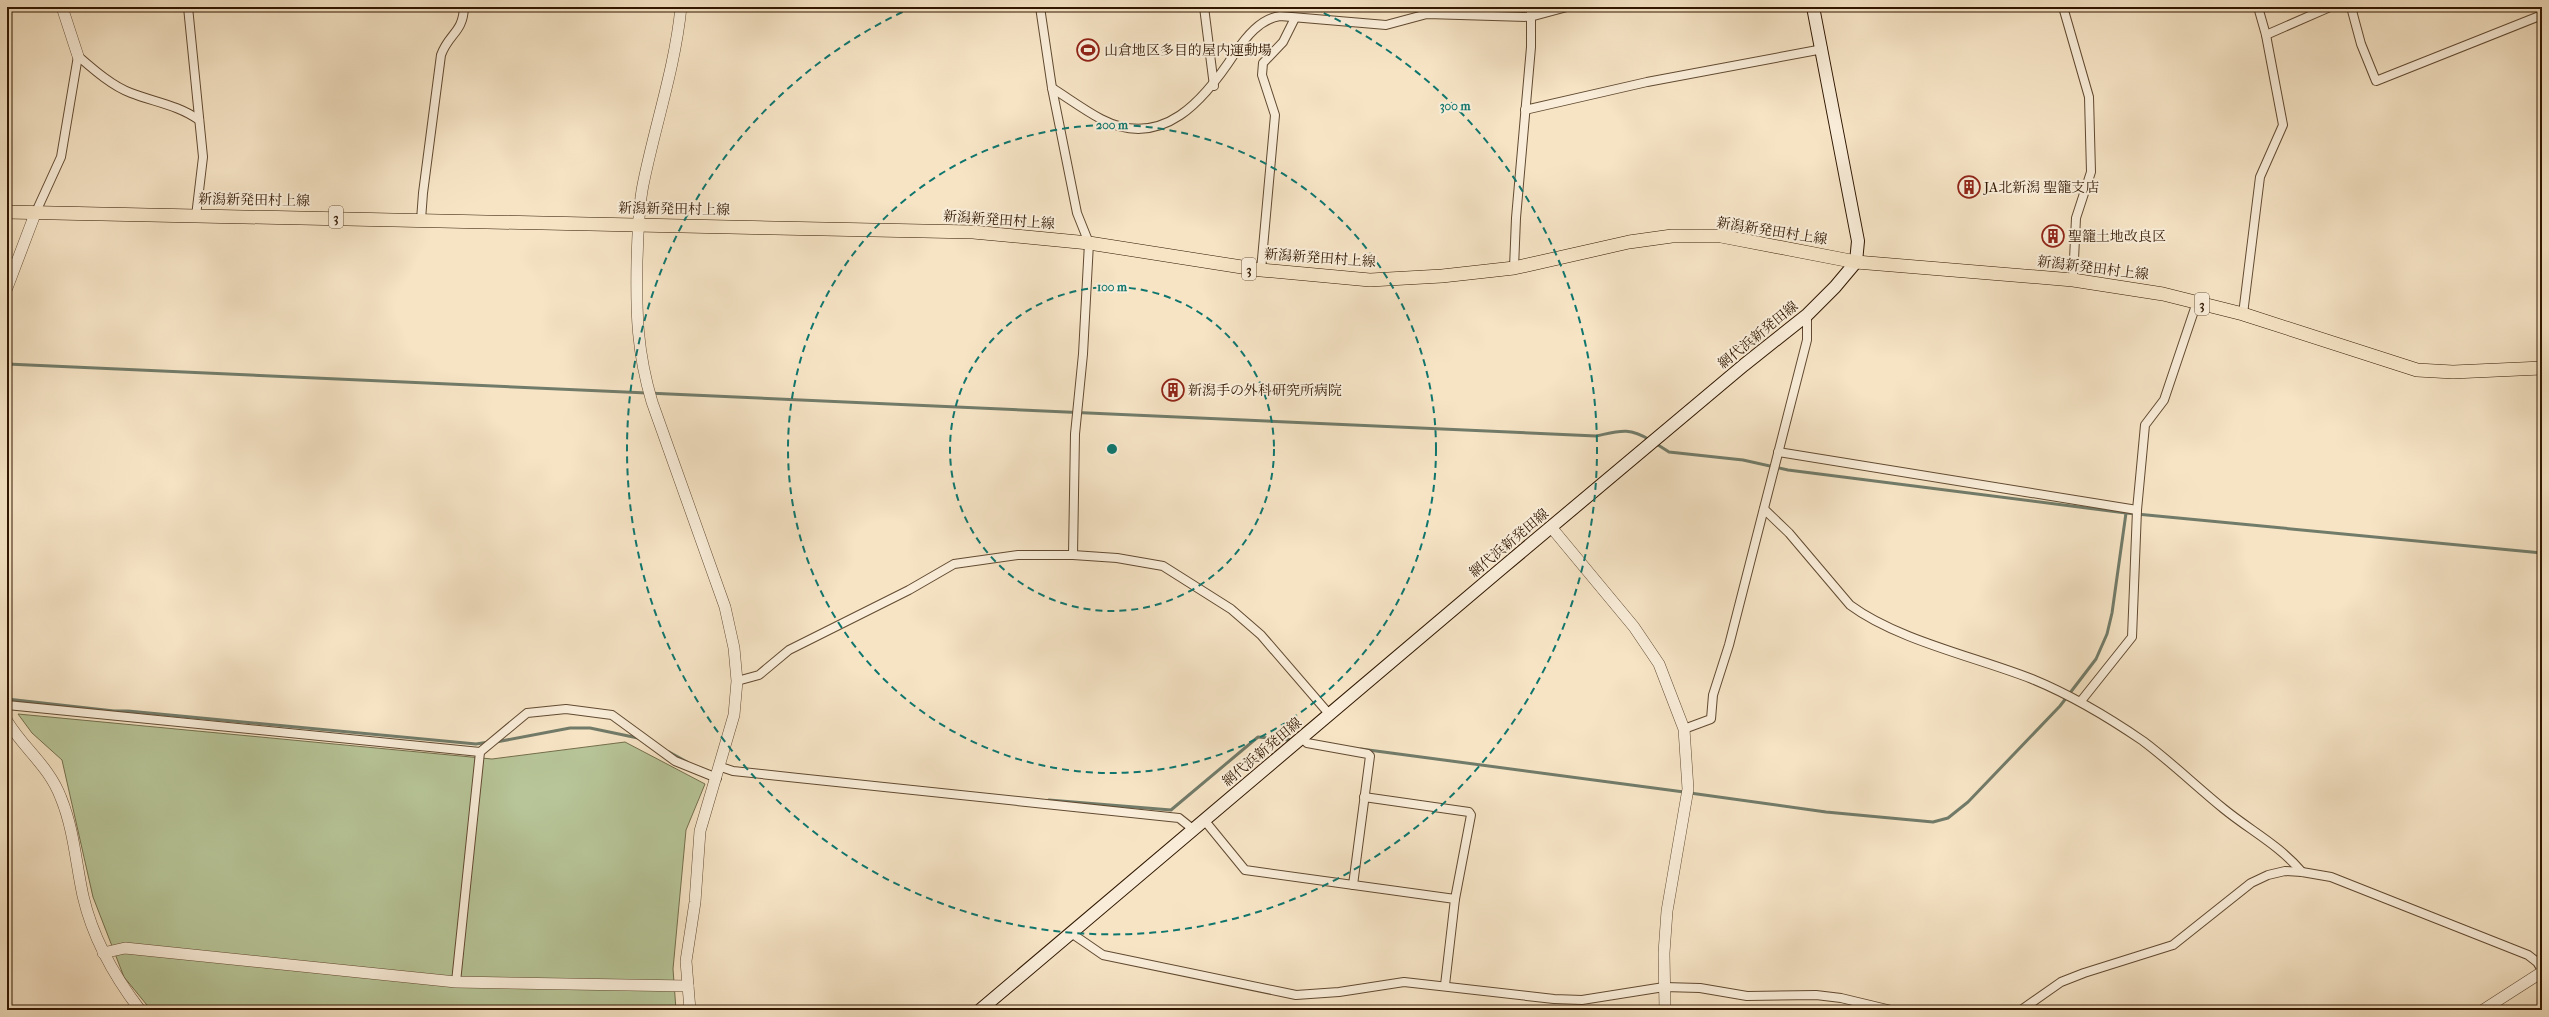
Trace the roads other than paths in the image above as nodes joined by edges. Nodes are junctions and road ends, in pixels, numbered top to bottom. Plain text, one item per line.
1 (62, 7) edge
2 (188, 7) edge
3 (464, 7) edge
4 (681, 7) edge
5 (1040, 7) edge
6 (1204, 7) edge
7 (1531, 7) edge
8 (1567, 7) edge
9 (1813, 7) edge
10 (2063, 7) edge
11 (2258, 7) edge
12 (2330, 7) edge
13 (2351, 7) edge
14 (2542, 14) edge
15 (1530, 17) junction
16 (1296, 18) junction
17 (2266, 35) junction
18 (1823, 49) junction
19 (78, 56) junction
20 (1214, 86) junction
21 (1052, 88) junction
22 (1525, 110) junction
23 (199, 120) junction
24 (7, 212) edge
25 (35, 214) junction
26 (196, 216) junction
27 (421, 220) junction
28 (638, 224) junction
29 (1089, 243) junction
30 (1856, 262) junction
31 (1514, 268) junction
32 (1261, 270) junction
33 (2073, 280) junction
34 (7, 288) edge
35 (2197, 302) junction
36 (2243, 314) junction
37 (1807, 315) junction
38 (2542, 368) edge
39 (1778, 452) junction
40 (1764, 509) junction
41 (2137, 510) junction
42 (1551, 527) junction
43 (1073, 555) junction
44 (737, 681) junction
45 (2081, 701) junction
46 (7, 705) edge
47 (1330, 715) junction
48 (7, 723) edge
49 (1684, 729) junction
50 (1302, 738) junction
51 (480, 752) junction
52 (719, 772) junction
53 (1364, 797) junction
54 (1204, 821) junction
55 (1194, 830) junction
56 (2302, 872) junction
57 (1352, 885) junction
58 (1455, 899) junction
59 (1071, 933) junction
60 (103, 953) junction
61 (2542, 971) edge
62 (456, 982) junction
63 (1445, 985) junction
64 (688, 986) junction
65 (1664, 987) junction
66 (140, 1010) edge
67 (690, 1010) edge
68 (980, 1010) edge
69 (1665, 1010) edge
70 (1892, 1010) edge
71 (2021, 1010) edge
72 (2483, 1010) edge

1 - 19 street
2 - 23 street
3 - 27 street
4 - 28 street
5 - 21 street
6 - 20 street
7 - 15 street
8 - 15 street
9 - 18 main road
10 - 33 street
11 - 17 street
12 - 17 street
13 - 14 street
15 - 16 street
15 - 22 street
16 - 20 street
16 - 32 street
17 - 36 street
18 - 22 street
18 - 30 main road
19 - 23 street
19 - 25 street
20 - 21 street
21 - 29 street
22 - 31 street
23 - 26 street
24 - 25 main road, 新潟新発田村上線 / 3
25 - 26 main road, 新潟新発田村上線 / 3
25 - 34 street
26 - 27 main road, 新潟新発田村上線 / 3
27 - 28 main road, 新潟新発田村上線 / 3
28 - 29 main road, 新潟新発田村上線 / 3
28 - 44 street
29 - 32 main road, 新潟新発田村上線 / 3
29 - 43 street
30 - 31 main road, 新潟新発田村上線 / 3
30 - 33 main road, 新潟新発田村上線 / 3
30 - 37 main road, 網代浜新発田線
31 - 32 main road, 新潟新発田村上線 / 3
33 - 35 main road, 新潟新発田村上線 / 3
35 - 36 main road, 新潟新発田村上線 / 3
35 - 41 street
36 - 38 main road, 新潟新発田村上線 / 3
37 - 39 street
37 - 42 main road, 網代浜新発田線
39 - 40 street
39 - 41 street
40 - 45 street
40 - 49 street
41 - 45 street
42 - 47 main road, 網代浜新発田線
42 - 49 street
43 - 44 street
43 - 47 street
44 - 52 street
45 - 56 street
46 - 51 street
47 - 50 main road, 網代浜新発田線
48 - 60 street
49 - 65 street
50 - 53 street
50 - 54 main road, 網代浜新発田線
51 - 52 street
51 - 62 street
52 - 55 street
52 - 64 street
53 - 57 street
53 - 58 street
54 - 55 main road, 網代浜新発田線
54 - 57 street
55 - 59 main road, 網代浜新発田線
56 - 61 street
56 - 71 street
57 - 58 street
58 - 63 street
59 - 63 street
59 - 68 main road, 網代浜新発田線
60 - 62 street
60 - 66 street
61 - 72 street
62 - 64 street
63 - 65 street
64 - 67 street
65 - 69 street
65 - 70 street

